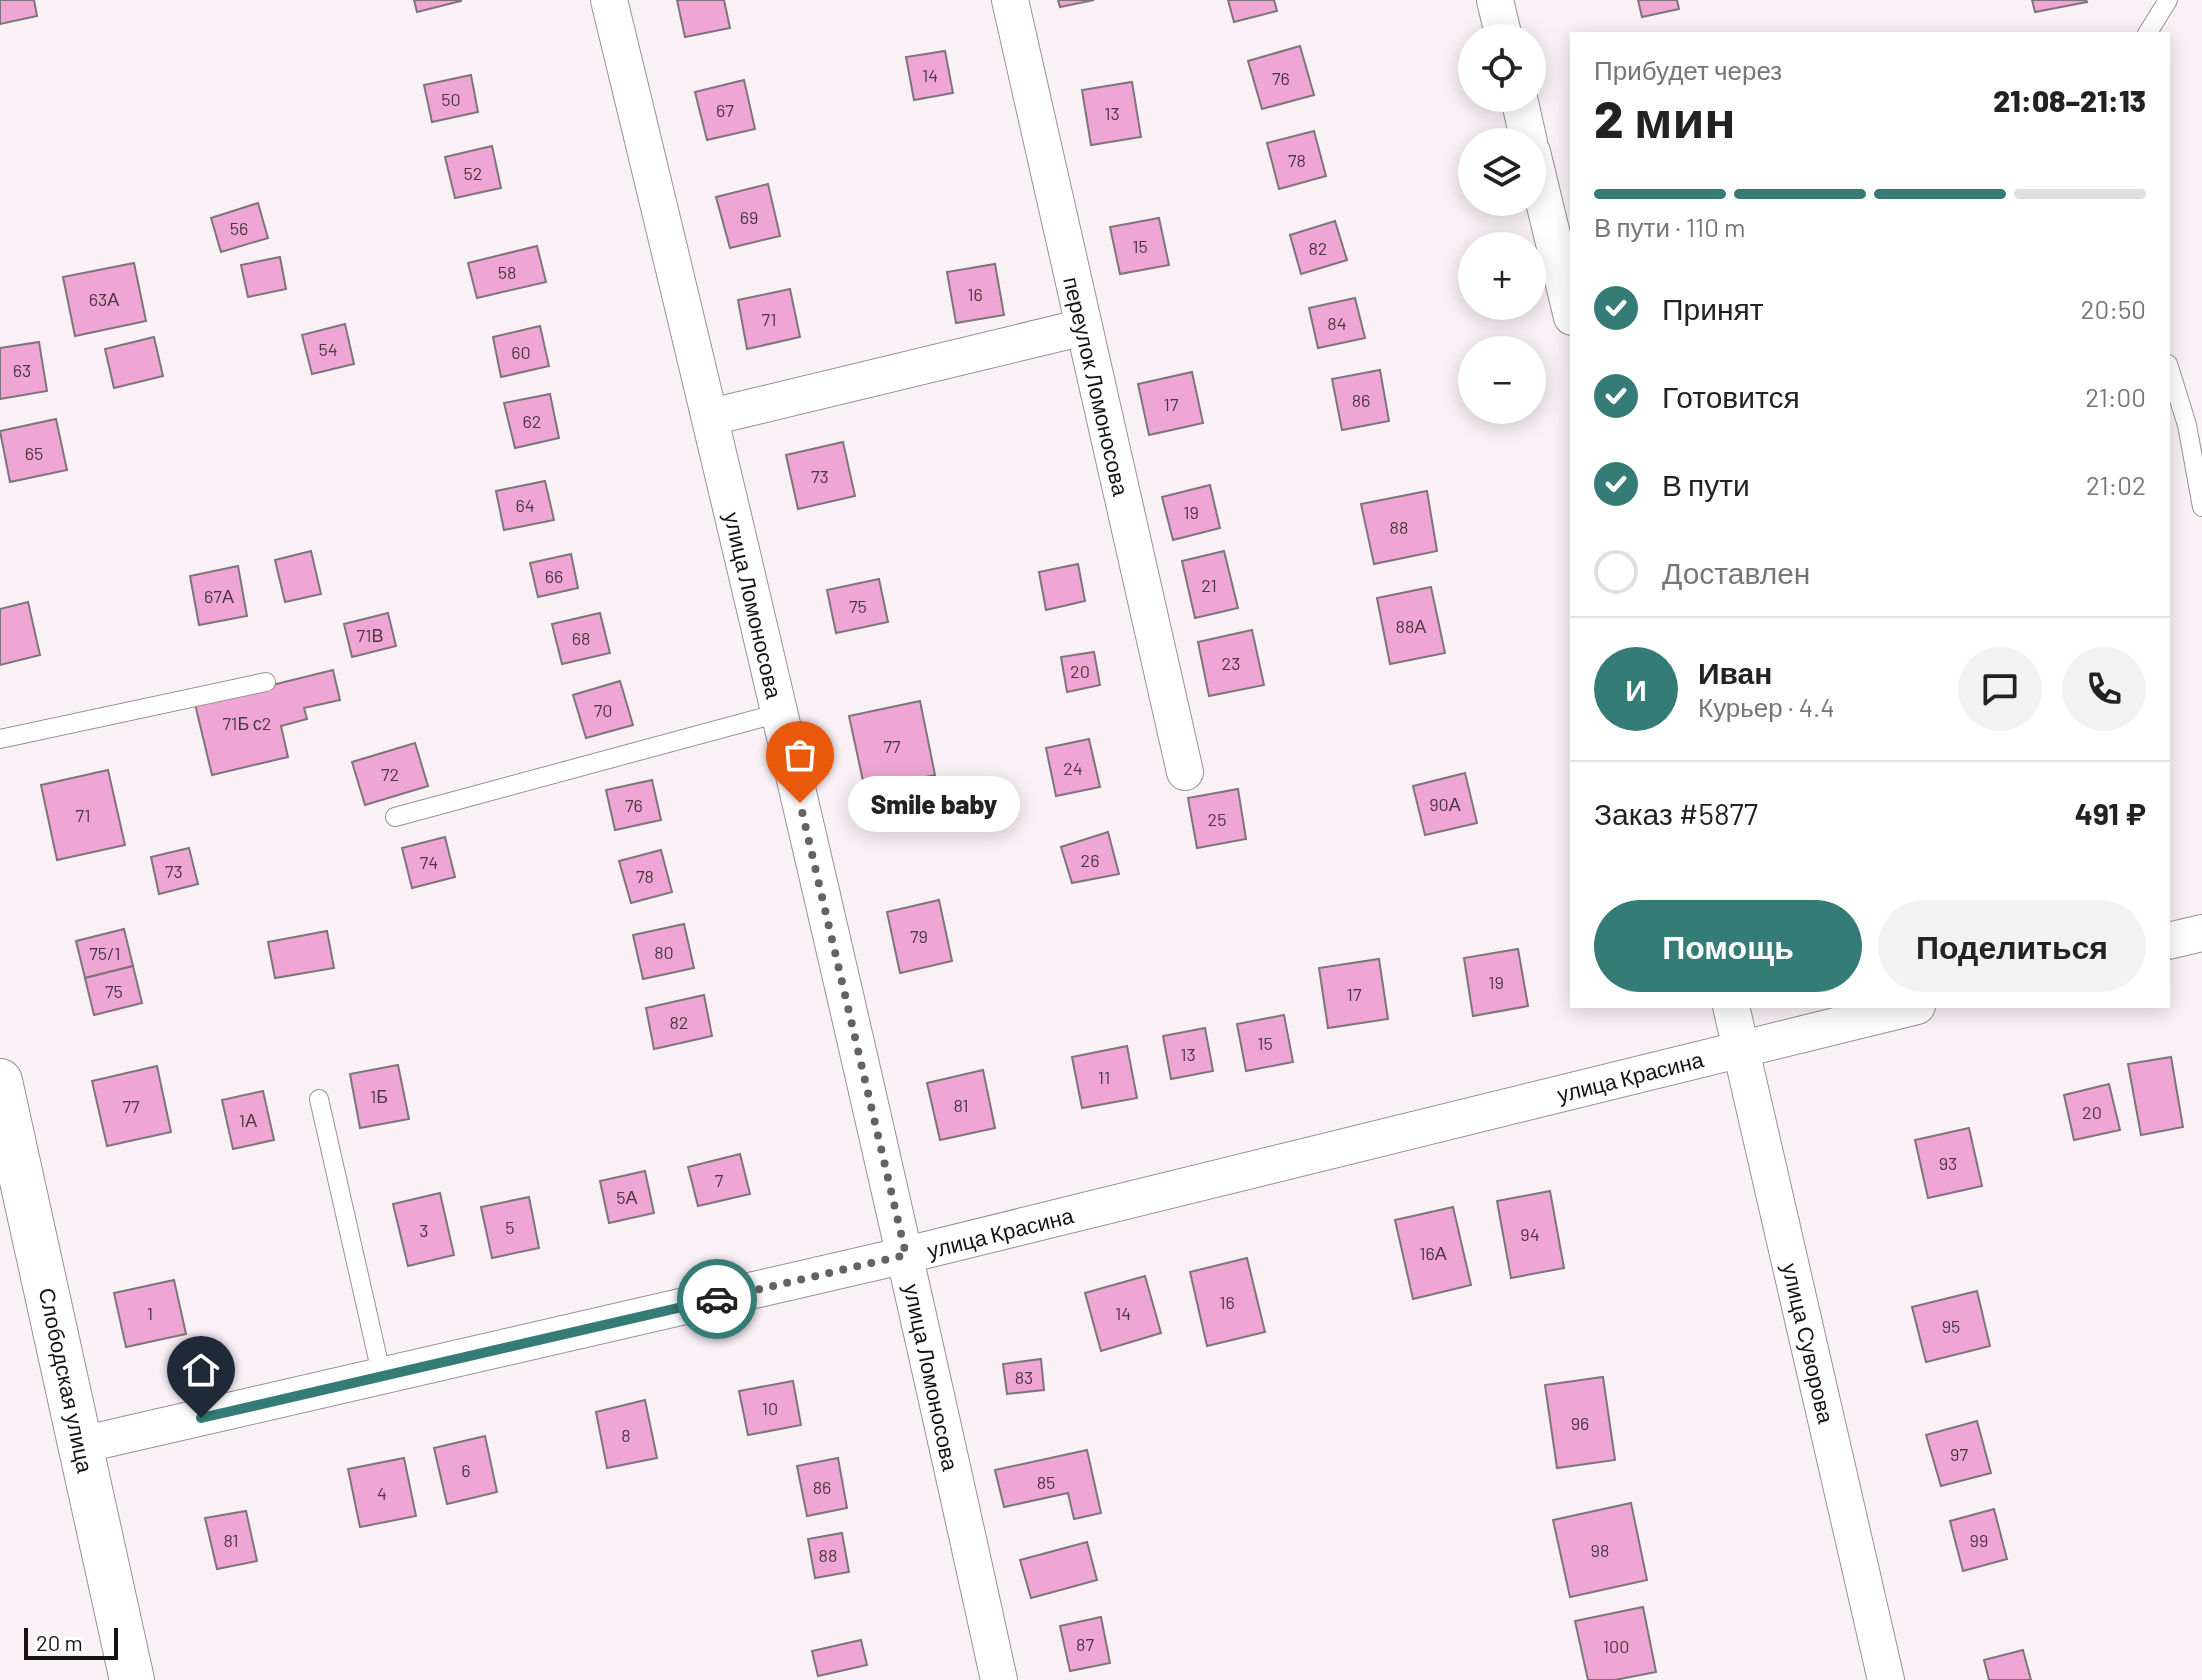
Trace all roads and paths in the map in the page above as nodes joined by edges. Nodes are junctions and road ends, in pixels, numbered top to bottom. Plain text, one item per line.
1 (609, 0) edge
2 (1010, 0) edge
3 (1495, 0) edge
4 (2168, 0) edge
5 (1501, 24) edge
6 (2148, 32) edge
7 (1546, 210) edge
8 (1570, 309) edge
9 (1084, 327) junction
10 (2170, 370) edge
11 (711, 417) junction
12 (2202, 507) edge
13 (266, 682) dead end
14 (779, 713) junction
15 (0, 739) edge
16 (1185, 772) dead end
17 (395, 817) dead end
18 (2202, 933) edge
19 (2170, 941) edge
20 (1731, 1008) edge
21 (1909, 1008) edge
22 (1741, 1049) junction
23 (0, 1081) edge
24 (319, 1099) dead end
25 (13, 1198) edge
26 (906, 1255) junction
27 (382, 1377) junction
28 (81, 1445) junction
29 (132, 1680) edge
30 (999, 1680) edge
31 (1886, 1680) edge

1 - 11 street, улица Ломоносова
2 - 9 street, переулок Ломоносова
3 - 5 street
4 - 6 lane
7 - 8 street
9 - 11 street
9 - 16 street, переулок Ломоносова
10 - 12 lane
11 - 14 street, улица Ломоносова
13 - 15 lane
14 - 17 lane
14 - 26 street, улица Ломоносова
18 - 19 street
20 - 22 street, улица Суворова
21 - 22 street, улица Красина
22 - 26 street, улица Красина
22 - 31 street, улица Суворова
23 - 25 street, Слободская улица
24 - 27 lane
25 - 28 street, Слободская улица
26 - 27 street, улица Красина
26 - 30 street, улица Ломоносова
27 - 28 street, улица Красина
28 - 29 street, Слободская улица

